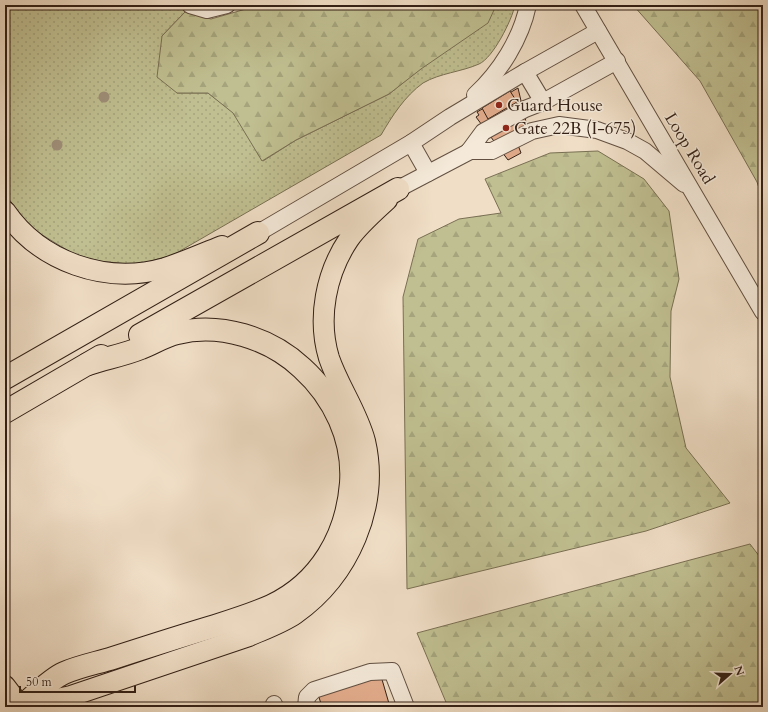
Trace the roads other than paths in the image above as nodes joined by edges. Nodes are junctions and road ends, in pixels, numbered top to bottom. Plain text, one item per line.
1 (190, 5) edge
2 (227, 5) edge
3 (528, 5) edge
4 (583, 5) edge
5 (598, 31) junction
6 (617, 61) junction
7 (525, 72) junction
8 (543, 102) junction
9 (450, 117) junction
10 (528, 121) junction
11 (559, 126) junction
12 (411, 143) junction
13 (469, 151) junction
14 (428, 173) junction
15 (398, 189) junction
16 (696, 195) junction
17 (5, 211) edge
18 (258, 233) junction
19 (763, 312) edge
20 (88, 364) junction
21 (5, 378) edge
22 (5, 412) edge
23 (5, 686) edge
24 (21, 707) edge
25 (306, 707) edge
26 (406, 707) edge

1 - 2 street
3 - 9 street
4 - 5 street, Loop Road
5 - 6 street, Loop Road
5 - 7 street
6 - 8 street
6 - 16 street, Loop Road
7 - 8 street
7 - 9 street
8 - 10 street
8 - 13 street
9 - 12 street
10 - 11 street
10 - 13 street
11 - 13 street
11 - 16 street
12 - 14 street
12 - 18 street
13 - 14 street
14 - 15 street
15 - 20 highway
15 - 24 main road
16 - 19 street, Loop Road
17 - 18 main road
18 - 21 highway
20 - 22 highway
20 - 24 highway
23 - 24 main road
25 - 26 street

